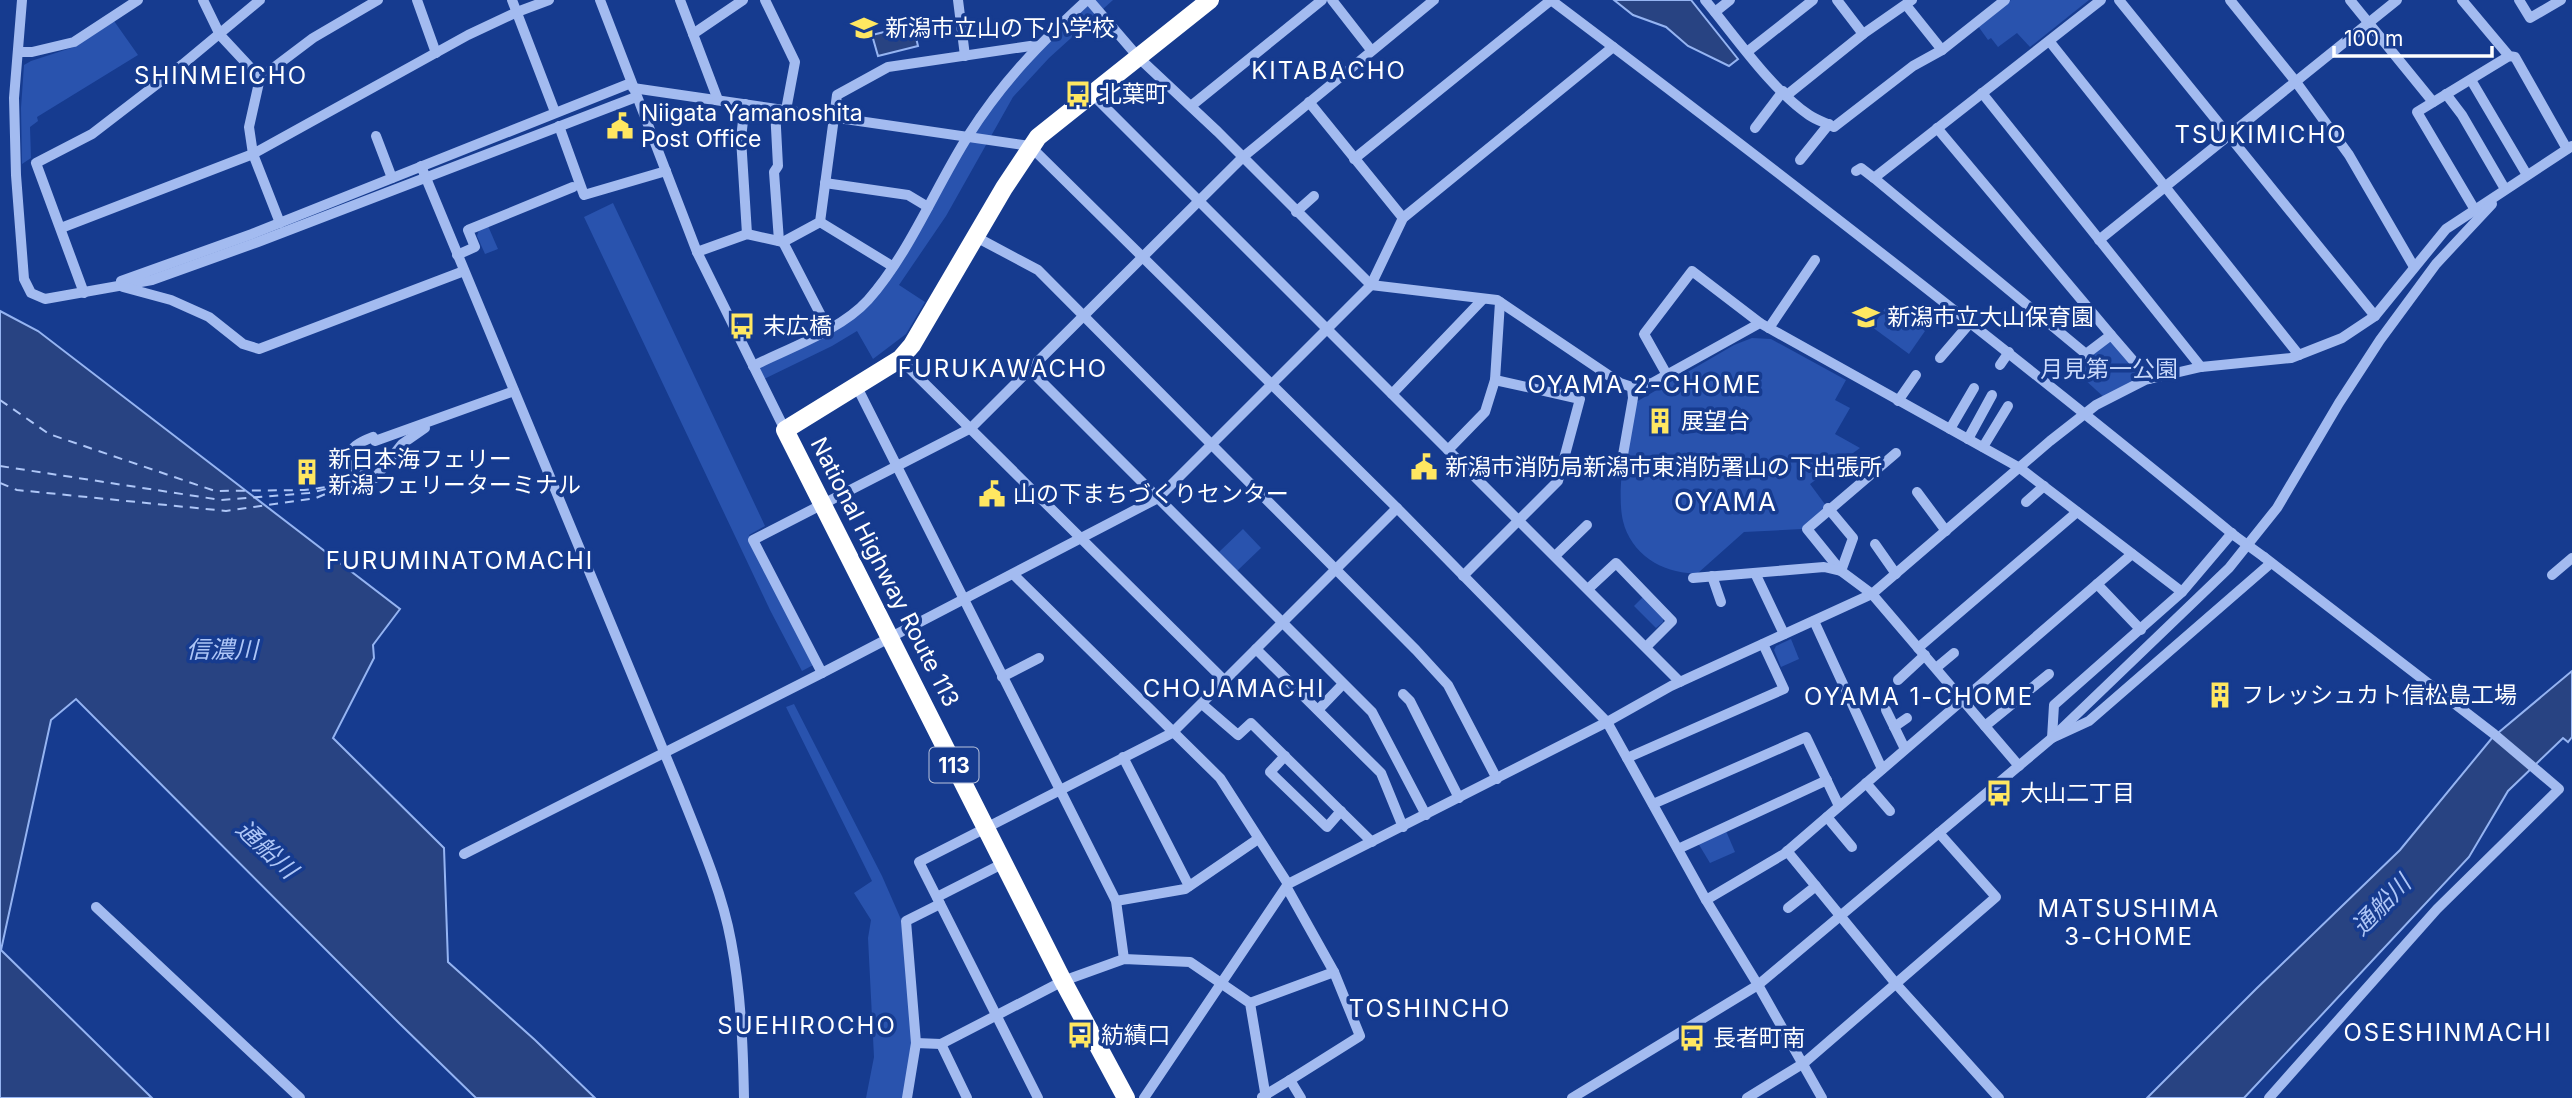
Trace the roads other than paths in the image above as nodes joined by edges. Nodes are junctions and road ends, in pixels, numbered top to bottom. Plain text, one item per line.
1 (22, 0) edge
2 (138, 0) edge
3 (203, 0) edge
4 (260, 0) edge
5 (377, 0) edge
6 (417, 0) edge
7 (512, 0) edge
8 (549, 0) edge
9 (600, 0) edge
10 (680, 0) edge
11 (743, 0) edge
12 (765, 0) edge
13 (958, 0) edge
14 (1088, 0) edge
15 (1210, 0) edge
16 (1322, 0) edge
17 (1332, 0) edge
18 (1433, 0) edge
19 (1551, 0) edge
20 (1705, 0) edge
21 (1730, 0) edge
22 (1813, 0) edge
23 (1837, 0) edge
24 (2005, 0) edge
25 (2101, 0) edge
26 (2119, 0) edge
27 (2230, 0) edge
28 (2350, 0) edge
29 (2397, 0) edge
30 (2462, 0) edge
31 (2519, 0) edge
32 (2561, 0) edge
33 (1909, 2) edge
34 (517, 12) junction
35 (1715, 12) junction
36 (2369, 23) junction
37 (693, 34) junction
38 (1863, 34) junction
39 (220, 35) junction
40 (2050, 41) junction
41 (1037, 45) junction
42 (1613, 47) junction
43 (1371, 50) junction
44 (1942, 50) junction
45 (18, 52) junction
46 (1747, 52) junction
47 (436, 53) junction
48 (965, 55) junction
49 (2509, 56) junction
50 (1139, 58) junction
51 (260, 78) junction
52 (2471, 80) junction
53 (2296, 82) junction
54 (633, 89) junction
55 (1785, 93) junction
56 (1982, 93) junction
57 (1092, 94) junction
58 (2446, 94) junction
59 (718, 100) junction
60 (1309, 102) junction
61 (2433, 102) junction
62 (745, 104) junction
63 (1191, 106) junction
64 (781, 110) junction
65 (555, 112) junction
66 (834, 118) junction
67 (1829, 124) junction
68 (559, 126) junction
69 (1755, 128) dead end
70 (1937, 128) junction
71 (2229, 135) junction
72 (376, 136) dead end
73 (968, 136) junction
74 (1030, 146) junction
75 (2569, 148) edge
76 (253, 154) junction
77 (1243, 157) junction
78 (1354, 159) junction
79 (1800, 160) dead end
80 (421, 166) junction
81 (666, 171) junction
82 (1856, 172) dead end
83 (2527, 174) junction
84 (392, 178) junction
85 (426, 178) junction
86 (1874, 178) junction
87 (825, 183) junction
88 (573, 187) dead end
89 (2165, 187) junction
90 (2504, 190) junction
91 (1314, 195) dead end
92 (1197, 202) junction
93 (928, 207) junction
94 (2475, 210) junction
95 (1296, 212) junction
96 (1403, 218) junction
97 (820, 222) junction
98 (280, 223) junction
99 (61, 228) junction
100 (747, 234) junction
101 (975, 236) junction
102 (2099, 240) junction
103 (781, 241) junction
104 (697, 252) junction
105 (457, 255) junction
106 (1142, 257) junction
107 (1815, 260) dead end
108 (892, 266) junction
109 (2414, 267) junction
110 (464, 271) junction
111 (1371, 285) junction
112 (121, 286) junction
113 (89, 292) junction
114 (1483, 299) junction
115 (1500, 302) junction
116 (2375, 316) junction
117 (1083, 317) junction
118 (1970, 323) junction
119 (1765, 325) junction
120 (828, 329) junction
121 (1327, 330) junction
122 (2110, 335) junction
123 (2009, 352) junction
124 (2298, 355) junction
125 (1940, 358) dead end
126 (900, 359) junction
127 (2000, 365) dead end
128 (753, 366) junction
129 (2201, 367) junction
130 (1031, 371) junction
131 (1916, 374) dead end
132 (1667, 375) junction
133 (2149, 379) junction
134 (1495, 380) junction
135 (1272, 386) junction
136 (857, 387) junction
137 (1632, 387) junction
138 (1974, 388) dead end
139 (514, 391) junction
140 (1392, 394) junction
141 (1992, 395) dead end
142 (1898, 401) junction
143 (2008, 406) dead end
144 (2083, 414) junction
145 (436, 421) junction
146 (971, 428) junction
147 (1950, 429) junction
148 (785, 430) junction
149 (1968, 439) junction
150 (1212, 446) junction
151 (1983, 447) junction
152 (1448, 450) junction
153 (1896, 453) dead end
154 (897, 466) junction
155 (2020, 468) junction
156 (1620, 472) dead end
157 (369, 479) junction
158 (348, 484) dead end
159 (2044, 486) junction
160 (1917, 492) dead end
161 (1158, 498) junction
162 (2026, 502) dead end
163 (823, 505) junction
164 (1397, 508) junction
165 (1828, 509) junction
166 (2077, 512) junction
167 (1520, 521) junction
168 (1587, 524) dead end
169 (1947, 531) junction
170 (2234, 534) junction
171 (1083, 538) junction
172 (1875, 544) dead end
173 (2132, 554) junction
174 (1555, 556) junction
175 (2572, 558) edge
176 (2268, 560) junction
177 (1335, 570) junction
178 (1842, 571) junction
179 (1755, 573) junction
180 (1013, 574) junction
181 (1896, 574) junction
182 (2552, 575) dead end
183 (1463, 576) junction
184 (1712, 576) junction
185 (1693, 578) dead end
186 (2097, 584) junction
187 (1588, 589) junction
188 (2182, 592) junction
189 (1872, 594) junction
190 (963, 598) junction
191 (1721, 603) dead end
192 (1814, 621) junction
193 (1282, 624) junction
194 (2141, 630) junction
195 (1784, 635) junction
196 (890, 637) junction
197 (1763, 644) junction
198 (1646, 647) junction
199 (1256, 649) junction
200 (1921, 652) junction
201 (1954, 653) dead end
202 (1039, 658) dead end
203 (1936, 668) junction
204 (822, 673) junction
205 (2049, 674) dead end
206 (1002, 677) junction
207 (1898, 680) dead end
208 (1226, 681) junction
209 (1680, 682) junction
210 (1343, 684) junction
211 (1403, 694) dead end
212 (1963, 700) junction
213 (1202, 704) junction
214 (1318, 710) junction
215 (1886, 710) dead end
216 (1907, 718) dead end
217 (1607, 722) junction
218 (1985, 726) junction
219 (1894, 727) junction
220 (1172, 733) junction
221 (2053, 738) junction
222 (1905, 750) junction
223 (664, 753) junction
224 (1285, 756) junction
225 (1123, 757) junction
226 (1627, 758) junction
227 (2019, 766) junction
228 (1882, 769) junction
229 (1497, 779) junction
230 (1827, 780) junction
231 (1866, 783) junction
232 (1060, 790) junction
233 (1459, 798) junction
234 (1653, 804) junction
235 (1839, 806) junction
236 (1341, 811) junction
237 (1890, 811) dead end
238 (1426, 815) junction
239 (1827, 817) junction
240 (1403, 827) junction
241 (986, 828) junction
242 (1939, 834) junction
243 (1258, 839) junction
244 (1372, 842) junction
245 (1852, 847) dead end
246 (1678, 849) junction
247 (1787, 851) junction
248 (464, 854) dead end
249 (1004, 863) junction
250 (1189, 886) junction
251 (1288, 886) junction
252 (1816, 886) junction
253 (1706, 900) junction
254 (938, 901) junction
255 (1116, 901) junction
256 (96, 907) dead end
257 (1788, 908) dead end
258 (1840, 915) junction
259 (1124, 959) junction
260 (1334, 972) junction
261 (1063, 981) junction
262 (1221, 984) junction
263 (1758, 985) junction
264 (1898, 985) junction
265 (1250, 1003) junction
266 (997, 1014) junction
267 (916, 1043) junction
268 (941, 1044) junction
269 (1804, 1063) junction
270 (1290, 1080) junction
271 (1591, 1087) junction
272 (1264, 1097) edge
273 (300, 1098) edge
274 (744, 1098) edge
275 (907, 1098) edge
276 (967, 1098) edge
277 (1038, 1098) edge
278 (1126, 1098) edge
279 (1144, 1098) edge
280 (1301, 1098) edge
281 (1572, 1098) edge
282 (1598, 1098) edge
283 (1748, 1098) edge
284 (1822, 1098) edge
285 (1999, 1098) edge
286 (2269, 1098) edge

1 - 45 street
2 - 45 street
3 - 39 street
4 - 39 street
5 - 51 street
6 - 47 street
7 - 34 street
8 - 34 street
9 - 54 street
10 - 37 street
11 - 37 street
12 - 64 street
13 - 48 street
14 - 41 street
14 - 50 street
15 - 50 highway, National Highway Route 113
16 - 63 street
17 - 43 street
18 - 43 street
19 - 42 street
19 - 78 street
20 - 35 street
21 - 35 street
22 - 46 street
23 - 38 street
24 - 44 street
25 - 40 street
26 - 71 street
27 - 53 street
28 - 36 street
29 - 36 street
30 - 49 street
31 - 32 street
33 - 38 street
33 - 44 street
34 - 47 street
34 - 65 street
35 - 46 street
36 - 53 street
36 - 61 street
37 - 59 street
38 - 55 street
39 - 51 street
39 - 99 street
40 - 56 street
40 - 89 street
41 - 48 street
41 - 73 street
42 - 96 street
42 - 118 street
43 - 60 street
44 - 67 street
45 - 113 street
46 - 55 street
47 - 76 street
48 - 66 street
49 - 52 street
49 - 75 street
50 - 57 highway, National Highway Route 113
50 - 63 street
51 - 76 street
52 - 58 street
52 - 83 street
53 - 71 street
53 - 109 street
54 - 59 street
54 - 65 street
54 - 68 street
54 - 81 street
55 - 67 street
55 - 69 street
56 - 70 street
56 - 102 street
57 - 74 highway, National Highway Route 113
57 - 92 street
58 - 61 street
58 - 90 street
59 - 62 street
60 - 77 street
60 - 78 street
61 - 94 street
62 - 64 street
62 - 100 street
63 - 77 street
64 - 66 street
64 - 103 street
65 - 80 street
66 - 73 street
66 - 87 street
67 - 79 street
68 - 81 street
68 - 85 street
70 - 86 street
70 - 122 street
71 - 89 street
71 - 116 street
72 - 84 street
73 - 74 street
73 - 93 street
74 - 101 highway, National Highway Route 113
74 - 106 street
75 - 83 street
76 - 98 street
76 - 99 street
77 - 92 street
77 - 95 street
78 - 96 street
80 - 84 street
80 - 85 street
81 - 104 street
82 - 86 street
83 - 90 street
84 - 98 street
85 - 105 street
85 - 112 street
86 - 122 street
87 - 93 street
87 - 97 street
88 - 105 street
89 - 102 street
89 - 124 street
90 - 94 street
90 - 221 street
91 - 95 street
92 - 106 street
92 - 121 street
93 - 108 street
94 - 109 street
95 - 111 street
96 - 111 street
97 - 103 street
97 - 108 street
98 - 113 street
99 - 113 street
100 - 103 street
100 - 104 street
101 - 117 street
101 - 126 highway, National Highway Route 113
102 - 129 street
103 - 120 street
104 - 128 street
105 - 110 street
106 - 117 street
106 - 135 street
107 - 119 street
108 - 120 street
109 - 116 street
110 - 112 street
110 - 139 street
111 - 114 street
111 - 121 street
112 - 113 street
114 - 115 street
114 - 140 street
115 - 134 street
115 - 137 street
116 - 124 street
117 - 130 street
117 - 150 street
118 - 123 street
118 - 125 street
119 - 132 street
119 - 132 street
119 - 142 street
120 - 128 street
121 - 135 street
121 - 140 street
122 - 133 street
123 - 127 street
123 - 144 street
124 - 129 street
126 - 136 highway, National Highway Route 113
126 - 146 street
128 - 148 street
129 - 133 street
130 - 146 street
130 - 161 street
131 - 142 street
132 - 137 street
133 - 144 street
134 - 152 street
134 - 167 street
135 - 150 street
135 - 164 street
136 - 148 highway, National Highway Route 113
136 - 154 street
137 - 156 street
138 - 147 street
139 - 145 street
139 - 223 street
140 - 152 street
141 - 149 street
142 - 147 street
143 - 151 street
144 - 155 street
144 - 170 street
145 - 157 street
145 - 157 street
146 - 154 street
146 - 171 street
147 - 149 street
148 - 163 highway, National Highway Route 113 / 113
149 - 151 street
150 - 161 street
150 - 177 street
151 - 155 street
152 - 167 street
153 - 165 street
154 - 163 street
154 - 190 street
155 - 159 street
155 - 169 street
157 - 158 street
159 - 162 street
159 - 166 street
160 - 169 street
161 - 171 street
161 - 193 street
163 - 196 highway, National Highway Route 113 / 113
163 - 204 street
164 - 177 street
164 - 183 street
165 - 178 street
165 - 178 street
166 - 173 street
166 - 200 street
167 - 174 street
167 - 183 street
168 - 174 street
169 - 181 street
170 - 176 street, bridge
170 - 188 street
171 - 180 street
171 - 208 street
172 - 181 street
173 - 186 street
173 - 188 street
174 - 187 street
175 - 182 street
176 - 221 street
176 - 286 street
177 - 193 street
177 - 229 street
178 - 179 street
178 - 189 street
179 - 184 street
179 - 195 street
180 - 190 street
180 - 220 street
181 - 189 street
183 - 217 street
184 - 185 street
184 - 191 street
186 - 194 street
186 - 212 street
187 - 198 street
187 - 198 street
188 - 194 street
189 - 192 street
189 - 200 street
190 - 196 street
190 - 206 street
192 - 195 street
192 - 228 street
193 - 199 street
193 - 210 street
194 - 221 street
195 - 197 street
196 - 204 street
196 - 241 highway, National Highway Route 113 / 113
197 - 209 street
197 - 226 street
198 - 209 street
199 - 208 street
199 - 214 street
200 - 203 street
200 - 207 street
201 - 203 street
202 - 206 street
203 - 212 street
204 - 223 street
205 - 218 street
206 - 232 street
208 - 213 street
209 - 217 street
210 - 214 street
210 - 238 street
211 - 233 street
212 - 218 street
212 - 222 street
213 - 220 street
213 - 224 street
214 - 240 street
215 - 219 street
216 - 219 street
217 - 226 street
217 - 229 street
218 - 227 street
219 - 222 street
220 - 225 street
220 - 243 street
221 - 227 street
222 - 228 street
223 - 248 street
223 - 274 street
224 - 236 street
224 - 236 street
225 - 232 street
225 - 250 street
226 - 234 street
227 - 242 street
228 - 231 street
229 - 233 street
230 - 234 street
230 - 235 street
230 - 246 street
231 - 235 street
231 - 237 street
232 - 241 street
232 - 255 street
233 - 238 street
234 - 246 street
235 - 239 street
236 - 244 street
238 - 240 street
239 - 245 street
239 - 247 street
240 - 244 street
241 - 249 highway, National Highway Route 113 / 113
241 - 254 street
242 - 258 street
242 - 264 street
243 - 250 street
243 - 251 street
244 - 251 street
246 - 253 street
247 - 252 street
247 - 253 street
249 - 254 street
249 - 261 highway, National Highway Route 113 / 113
250 - 255 street
251 - 260 street
251 - 262 street
252 - 257 street
252 - 258 street
253 - 263 street
254 - 266 street
254 - 267 street
255 - 259 street
256 - 273 street
258 - 263 street
258 - 264 street
259 - 261 street
259 - 262 street
260 - 265 street
260 - 270 street
261 - 266 street
261 - 278 highway, National Highway Route 113 / 113
262 - 265 street
262 - 279 street
263 - 269 street
263 - 271 street
264 - 269 street
264 - 285 street
265 - 272 street
266 - 268 street
266 - 277 street
267 - 268 street
267 - 275 street
268 - 276 street
269 - 283 street
269 - 284 street
270 - 272 street
270 - 280 street
271 - 281 street
271 - 282 street

